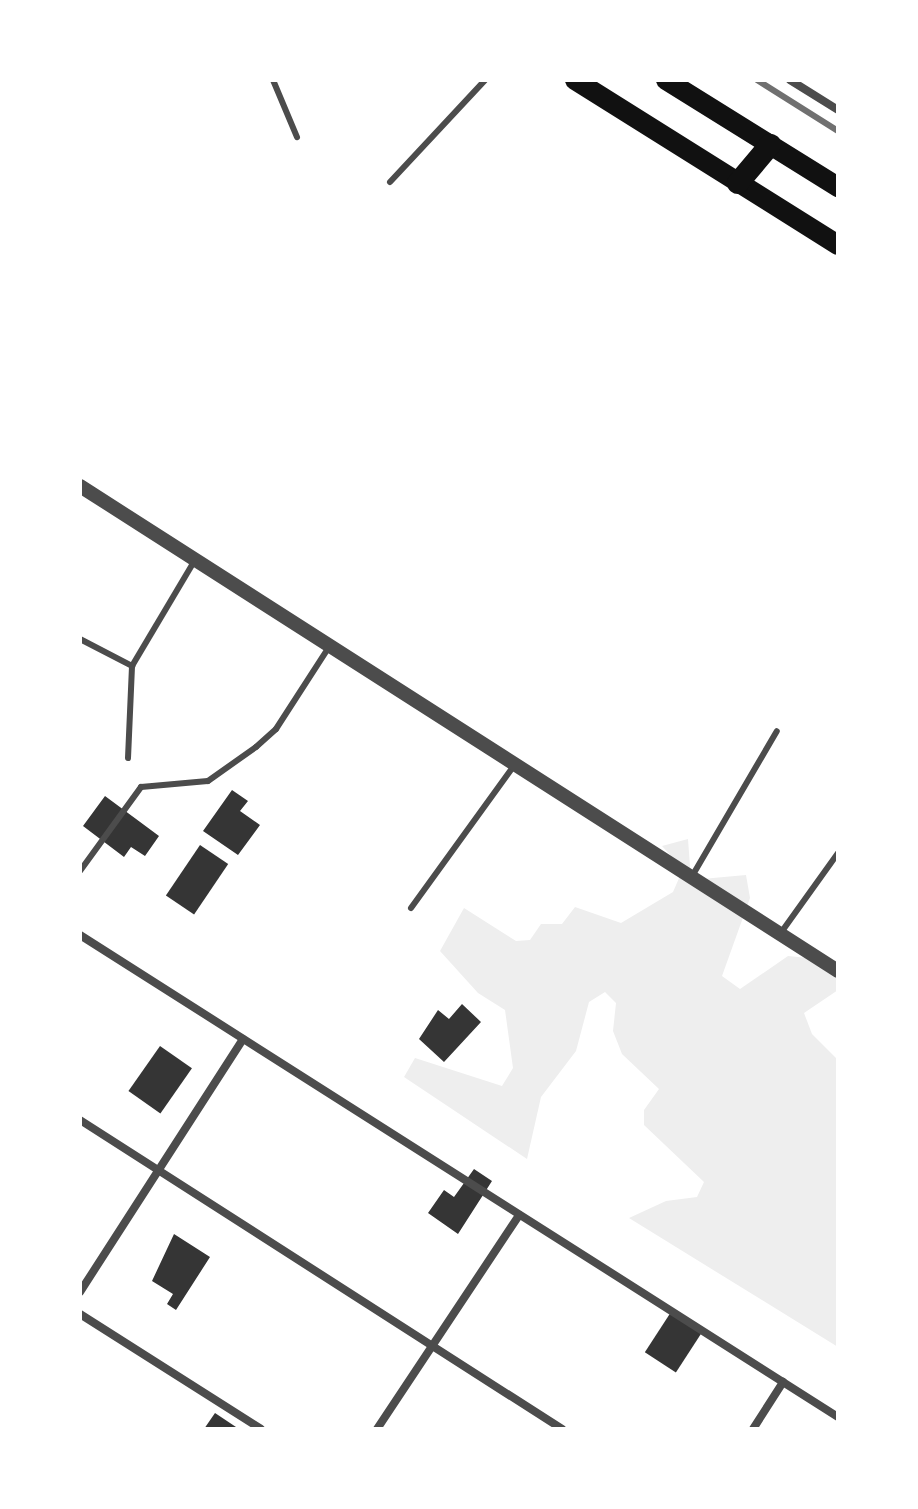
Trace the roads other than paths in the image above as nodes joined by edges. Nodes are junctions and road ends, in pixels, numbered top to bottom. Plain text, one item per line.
1 (273, 80) edge
2 (485, 80) edge
3 (575, 80) edge
4 (666, 80) edge
5 (790, 80) edge
6 (838, 110) edge
7 (297, 137) dead end
8 (770, 145) junction
9 (390, 182) dead end
10 (738, 183) junction
11 (838, 187) edge
12 (838, 245) edge
13 (80, 486) edge
14 (195, 560) junction
15 (80, 639) edge
16 (329, 647) junction
17 (132, 666) junction
18 (777, 731) dead end
19 (128, 758) dead end
20 (513, 767) junction
21 (838, 853) edge
22 (80, 871) edge
23 (689, 881) junction
24 (411, 908) dead end
25 (80, 935) edge
26 (778, 937) junction
27 (838, 971) edge
28 (243, 1039) junction
29 (80, 1120) edge
30 (158, 1171) junction
31 (519, 1215) junction
32 (80, 1292) edge
33 (80, 1314) edge
34 (429, 1350) junction
35 (783, 1382) junction
36 (838, 1417) edge
37 (261, 1429) edge
38 (377, 1429) edge
39 (562, 1429) edge
40 (753, 1429) edge

1 - 7 lane
2 - 9 lane
3 - 10 main road
4 - 8 main road
5 - 6 street
8 - 10 highway
8 - 11 main road
10 - 12 main road
13 - 14 street
14 - 16 street
14 - 17 lane
15 - 17 lane
16 - 20 street
16 - 22 lane
17 - 19 lane
18 - 23 lane
20 - 23 street
20 - 24 lane
21 - 26 lane
23 - 26 street
25 - 28 street
26 - 27 street
28 - 30 street
28 - 31 street
29 - 30 street
30 - 32 street
30 - 34 street
31 - 34 street
31 - 35 street
33 - 37 street
34 - 38 street
34 - 39 street
35 - 36 street
35 - 40 street

